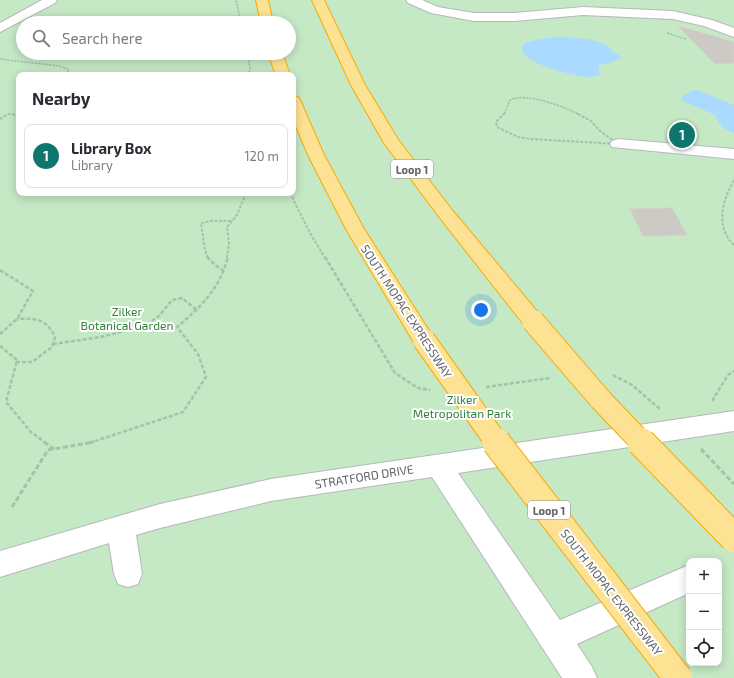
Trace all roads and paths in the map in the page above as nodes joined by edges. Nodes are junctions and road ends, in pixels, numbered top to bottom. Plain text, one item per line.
1 (51, 0) edge
2 (236, 0) edge
3 (262, 0) edge
4 (318, 0) edge
5 (412, 0) edge
6 (22, 16) edge
7 (239, 16) edge
8 (265, 16) edge
9 (16, 19) edge
10 (0, 28) edge
11 (661, 32) dead end
12 (734, 34) edge
13 (686, 39) dead end
14 (0, 59) edge
15 (248, 60) edge
16 (279, 60) edge
17 (68, 72) edge
18 (249, 72) edge
19 (283, 72) edge
20 (296, 107) edge
21 (16, 114) edge
22 (0, 118) edge
23 (618, 144) junction
24 (734, 154) edge
25 (734, 180) edge
26 (245, 196) edge
27 (231, 221) junction
28 (734, 245) edge
29 (0, 270) edge
30 (224, 271) junction
31 (198, 311) junction
32 (17, 319) junction
33 (0, 334) edge
34 (53, 344) junction
35 (0, 346) edge
36 (16, 362) junction
37 (734, 371) edge
38 (734, 421) edge
39 (697, 435) junction
40 (54, 449) junction
41 (438, 465) junction
42 (734, 484) edge
43 (12, 507) dead end
44 (121, 527) junction
45 (734, 538) edge
46 (0, 564) edge
47 (128, 574) dead end
48 (686, 580) edge
49 (555, 638) junction
50 (582, 678) edge
51 (678, 678) edge

1 - 6 street
2 - 7 path
3 - 8 highway
4 - 45 highway, Loop 1, bridge
5 - 12 street
9 - 10 street
11 - 13 path
14 - 17 path
15 - 18 path
16 - 19 highway
20 - 51 highway, SOUTH MOPAC EXPRESSWAY / Loop 1, bridge
21 - 22 path
23 - 23 path
23 - 24 street
25 - 28 path
26 - 27 path
27 - 30 path
27 - 30 path
29 - 32 path
30 - 31 path
31 - 34 path
31 - 40 path
32 - 33 path
32 - 34 path
34 - 36 path
35 - 36 path
36 - 40 path
37 - 39 path
38 - 39 street, STRATFORD DRIVE
39 - 41 street, STRATFORD DRIVE
39 - 42 path
40 - 43 path
41 - 44 street, STRATFORD DRIVE
41 - 49 street
44 - 46 street, STRATFORD DRIVE
44 - 47 street
48 - 49 street
49 - 50 street

